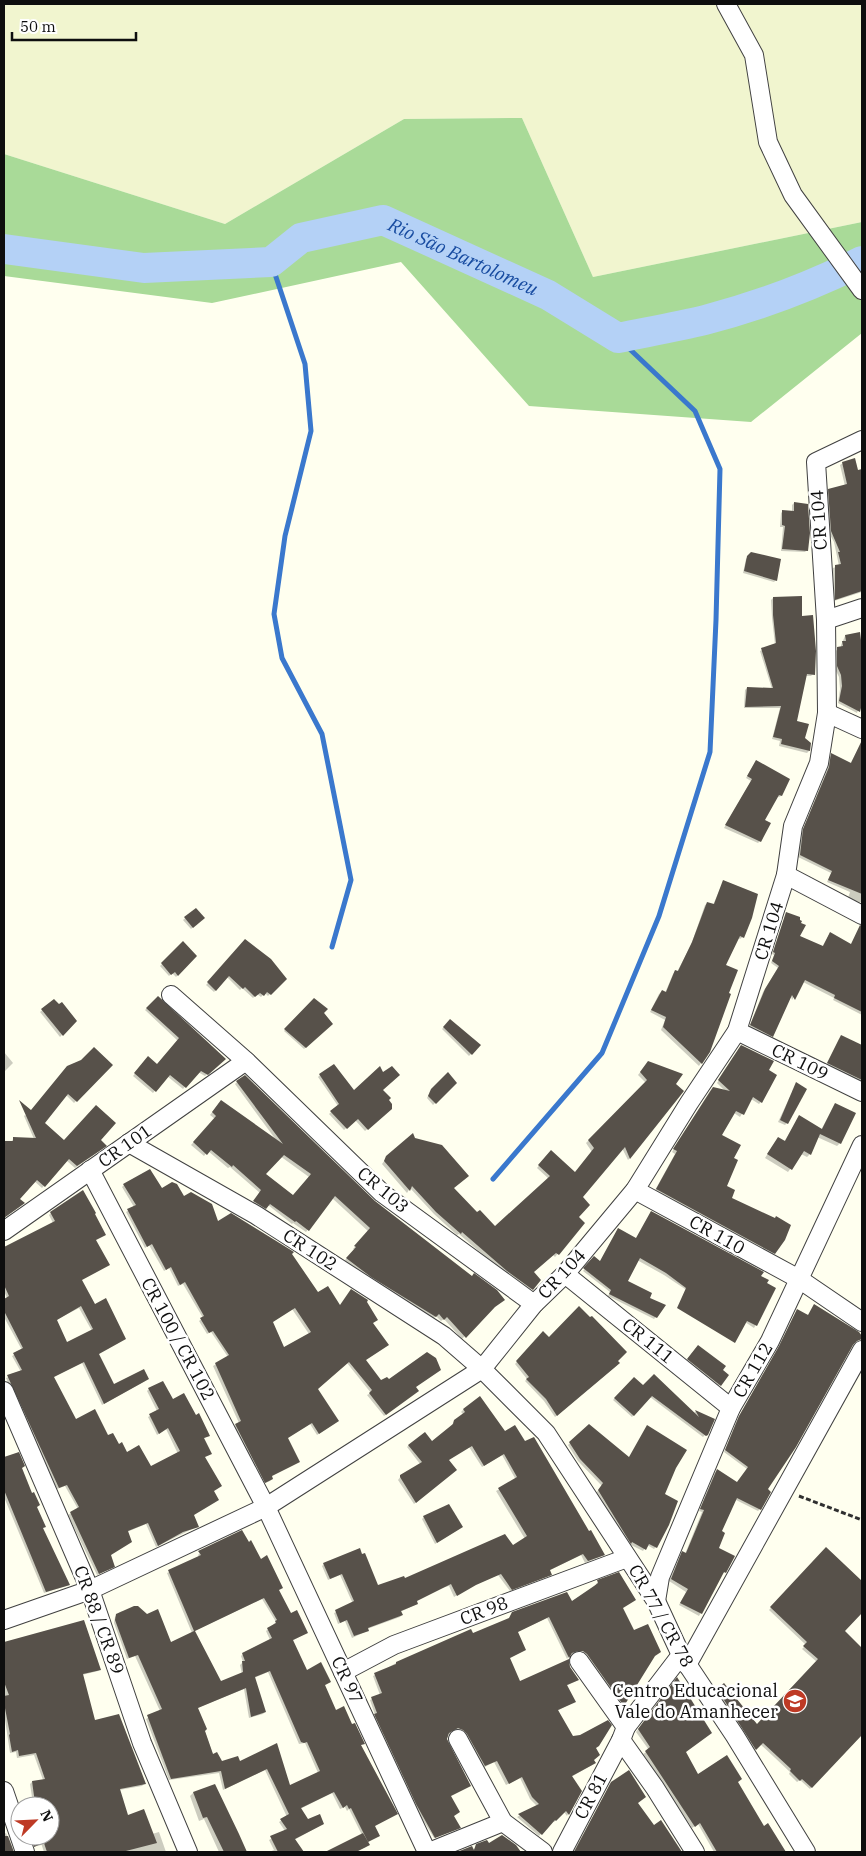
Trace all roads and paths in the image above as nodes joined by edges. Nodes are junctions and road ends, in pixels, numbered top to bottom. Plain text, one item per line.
1 (726, 4) edge
2 (859, 286) edge
3 (862, 440) edge
4 (862, 608) edge
5 (826, 620) junction
6 (827, 713) junction
7 (862, 729) edge
8 (786, 875) junction
9 (862, 914) edge
10 (171, 995) dead end
11 (737, 1032) junction
12 (246, 1061) junction
13 (862, 1092) edge
14 (129, 1143) junction
15 (862, 1144) edge
16 (90, 1170) junction
17 (635, 1190) junction
18 (4, 1231) edge
19 (565, 1274) junction
20 (799, 1279) junction
21 (534, 1304) junction
22 (862, 1322) edge
23 (862, 1350) edge
24 (482, 1369) junction
25 (4, 1391) edge
26 (730, 1408) junction
27 (784, 1490) junction
28 (266, 1507) junction
29 (862, 1520) edge
30 (627, 1558) junction
31 (90, 1590) junction
32 (656, 1600) junction
33 (4, 1620) edge
34 (684, 1660) junction
35 (578, 1661) dead end
36 (343, 1672) junction
37 (624, 1733) junction
38 (458, 1739) dead end
39 (4, 1791) edge
40 (503, 1822) junction
41 (25, 1852) edge
42 (188, 1852) edge
43 (428, 1852) edge
44 (543, 1852) edge
45 (562, 1852) edge
46 (694, 1852) edge
47 (806, 1852) edge

1 - 2 street
3 - 5 street, CR 104
4 - 5 street
5 - 6 street, CR 104
6 - 7 street
6 - 8 street, CR 104
8 - 9 street
8 - 11 street, CR 104
10 - 12 street, CR 103
11 - 13 street, CR 109
11 - 17 street, CR 104
12 - 14 street, CR 101
12 - 21 street, CR 103
14 - 16 street, CR 101
14 - 24 street, CR 102
15 - 20 street, CR 112
16 - 18 street, CR 101
16 - 28 street, CR 100 / CR 102
17 - 19 street, CR 104
17 - 20 street, CR 110
19 - 21 street, CR 104
19 - 26 street, CR 111
20 - 22 street, CR 110
20 - 26 street, CR 112
21 - 24 street, CR 104
23 - 27 street, CR 81
24 - 28 street, CR 104
24 - 30 street, CR 77 / CR 78
25 - 31 street, CR 88 / CR 89
26 - 32 street, CR 112
27 - 29 path
27 - 34 street, CR 81
28 - 31 street, CR 104
28 - 36 street, CR 97
30 - 32 street, CR 77 / CR 78
30 - 36 street, CR 98
31 - 33 street, CR 104
31 - 42 street, CR 88 / CR 89
32 - 34 street, CR 77 / CR 78
34 - 37 street, CR 81
34 - 47 street, CR 77 / CR 78
35 - 37 street
36 - 43 street, CR 97
37 - 45 street, CR 81
37 - 46 street
38 - 40 street
39 - 41 street
40 - 43 street
40 - 44 street

